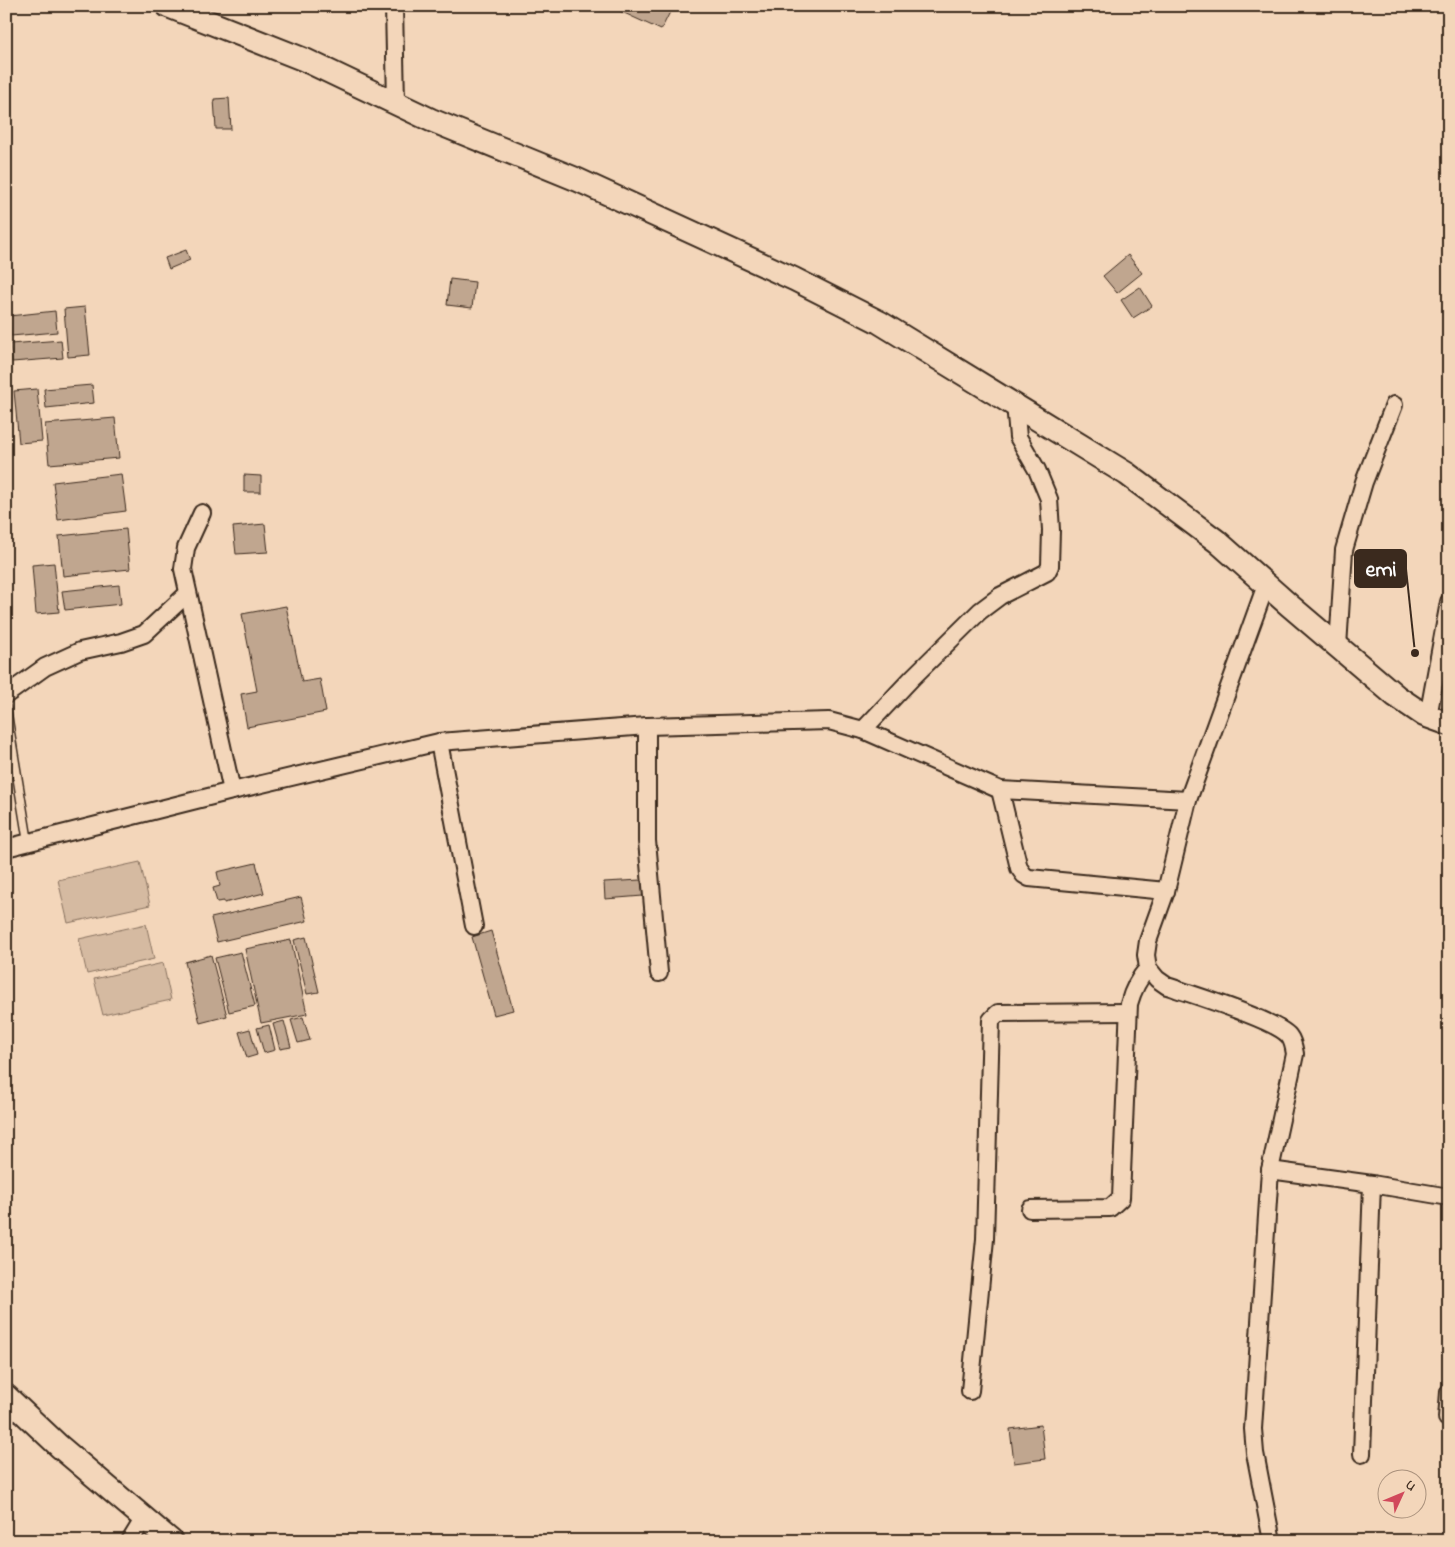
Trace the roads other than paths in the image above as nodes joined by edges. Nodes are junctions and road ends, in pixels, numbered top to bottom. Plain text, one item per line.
1 (168, 6) edge
2 (394, 6) edge
3 (396, 103) junction
4 (1015, 404) junction
5 (1394, 405) dead end
6 (202, 513) dead end
7 (1266, 585) junction
8 (188, 592) junction
9 (1449, 602) edge
10 (1338, 647) junction
11 (6, 696) edge
12 (6, 708) edge
13 (1438, 721) edge
14 (647, 726) junction
15 (863, 730) junction
16 (438, 742) junction
17 (1000, 790) junction
18 (232, 791) junction
19 (1188, 800) junction
20 (28, 842) junction
21 (6, 848) edge
22 (1166, 891) junction
23 (474, 926) dead end
24 (1148, 968) junction
25 (659, 974) dead end
26 (1128, 1012) junction
27 (1270, 1170) junction
28 (1372, 1184) junction
29 (1449, 1197) edge
30 (1030, 1209) dead end
31 (970, 1391) dead end
32 (1449, 1392) edge
33 (6, 1396) edge
34 (1447, 1418) dead end
35 (1362, 1454) dead end
36 (144, 1518) junction
37 (130, 1541) edge
38 (171, 1541) edge
39 (1272, 1541) edge

1 - 3 street
2 - 3 street
3 - 4 street
4 - 7 street
4 - 15 street
5 - 10 street
6 - 8 street
7 - 10 street
7 - 19 street
8 - 11 street
8 - 18 street
9 - 13 street
10 - 13 street
12 - 20 lane
14 - 15 street
14 - 16 street
14 - 25 street
15 - 17 street
16 - 18 street
16 - 23 street
17 - 19 street
17 - 22 street
18 - 20 street
19 - 22 street
20 - 21 street
22 - 24 street
24 - 26 street
24 - 27 street
26 - 30 street
26 - 31 street
27 - 28 street
27 - 39 street
28 - 29 street
28 - 35 street
32 - 34 street
33 - 36 street
36 - 37 street
36 - 38 street

